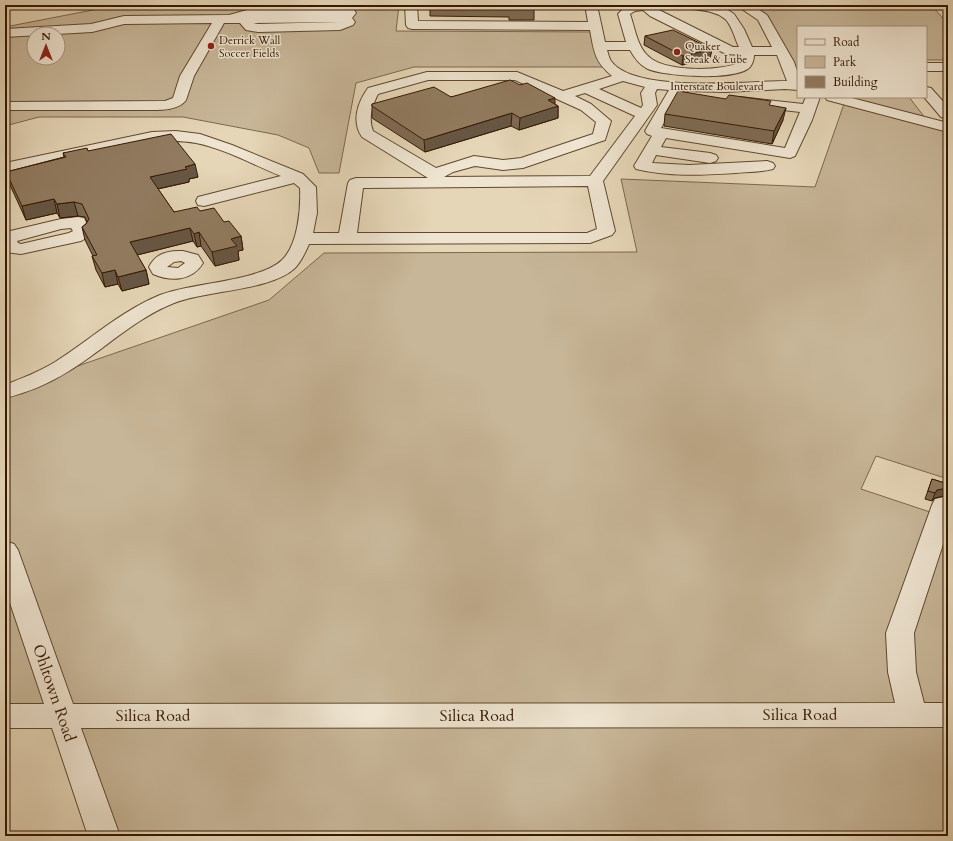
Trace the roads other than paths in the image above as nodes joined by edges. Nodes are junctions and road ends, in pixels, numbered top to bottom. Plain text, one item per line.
1 (411, 5) edge
2 (591, 5) edge
3 (742, 5) edge
4 (645, 6) edge
5 (671, 6) junction
6 (227, 18) junction
7 (345, 18) dead end
8 (667, 20) junction
9 (699, 20) dead end
10 (596, 26) junction
11 (685, 28) junction
12 (5, 33) edge
13 (662, 33) edge
14 (727, 33) dead end
15 (631, 38) junction
16 (744, 45) junction
17 (601, 46) junction
18 (781, 51) junction
19 (927, 67) edge
20 (948, 67) edge
21 (624, 76) junction
22 (653, 84) junction
23 (796, 85) edge
24 (586, 88) junction
25 (676, 91) junction
26 (927, 93) edge
27 (562, 96) junction
28 (837, 98) edge
29 (811, 103) edge
30 (5, 106) edge
31 (643, 114) junction
32 (945, 121) edge
33 (662, 132) junction
34 (652, 150) junction
35 (790, 153) junction
36 (767, 166) junction
37 (5, 168) edge
38 (297, 177) junction
39 (436, 178) junction
40 (595, 181) junction
41 (204, 201) dead end
42 (347, 238) junction
43 (302, 239) junction
44 (180, 273) dead end
45 (193, 292) junction
46 (5, 392) edge
47 (944, 505) dead end
48 (5, 550) edge
49 (912, 715) junction
50 (948, 715) edge
51 (5, 716) edge
52 (61, 716) junction
53 (104, 836) edge

1 - 10 street
2 - 10 street, Interstate Boulevard
3 - 18 street, Interstate Boulevard
4 - 5 street
4 - 8 street
4 - 15 street
5 - 9 street
5 - 16 street
6 - 7 street
6 - 12 street
6 - 30 street
8 - 11 street
8 - 15 street
10 - 17 street, Interstate Boulevard
11 - 13 street
11 - 16 street
14 - 16 street
15 - 16 street
15 - 17 street
16 - 18 street
17 - 21 street, Interstate Boulevard
18 - 23 street, Interstate Boulevard
19 - 20 street
21 - 22 street, Interstate Boulevard
21 - 24 street
22 - 25 street, Interstate Boulevard
22 - 31 street
23 - 25 street, Interstate Boulevard
24 - 27 street
24 - 31 street
25 - 29 street
25 - 33 street
26 - 32 street
27 - 39 street
27 - 39 street
28 - 32 street
29 - 35 street
31 - 40 street
33 - 34 street
33 - 35 street
34 - 36 street
34 - 36 street
35 - 36 street
37 - 38 street
38 - 41 street
38 - 43 street
39 - 40 street
39 - 42 street
40 - 42 street
42 - 43 street
43 - 45 street
44 - 45 street
45 - 46 street
47 - 49 street
48 - 52 street, Ohltown Road
49 - 50 street, Silica Road
49 - 52 street, Silica Road
51 - 52 street, Silica Road
52 - 53 street, Ohltown Road

